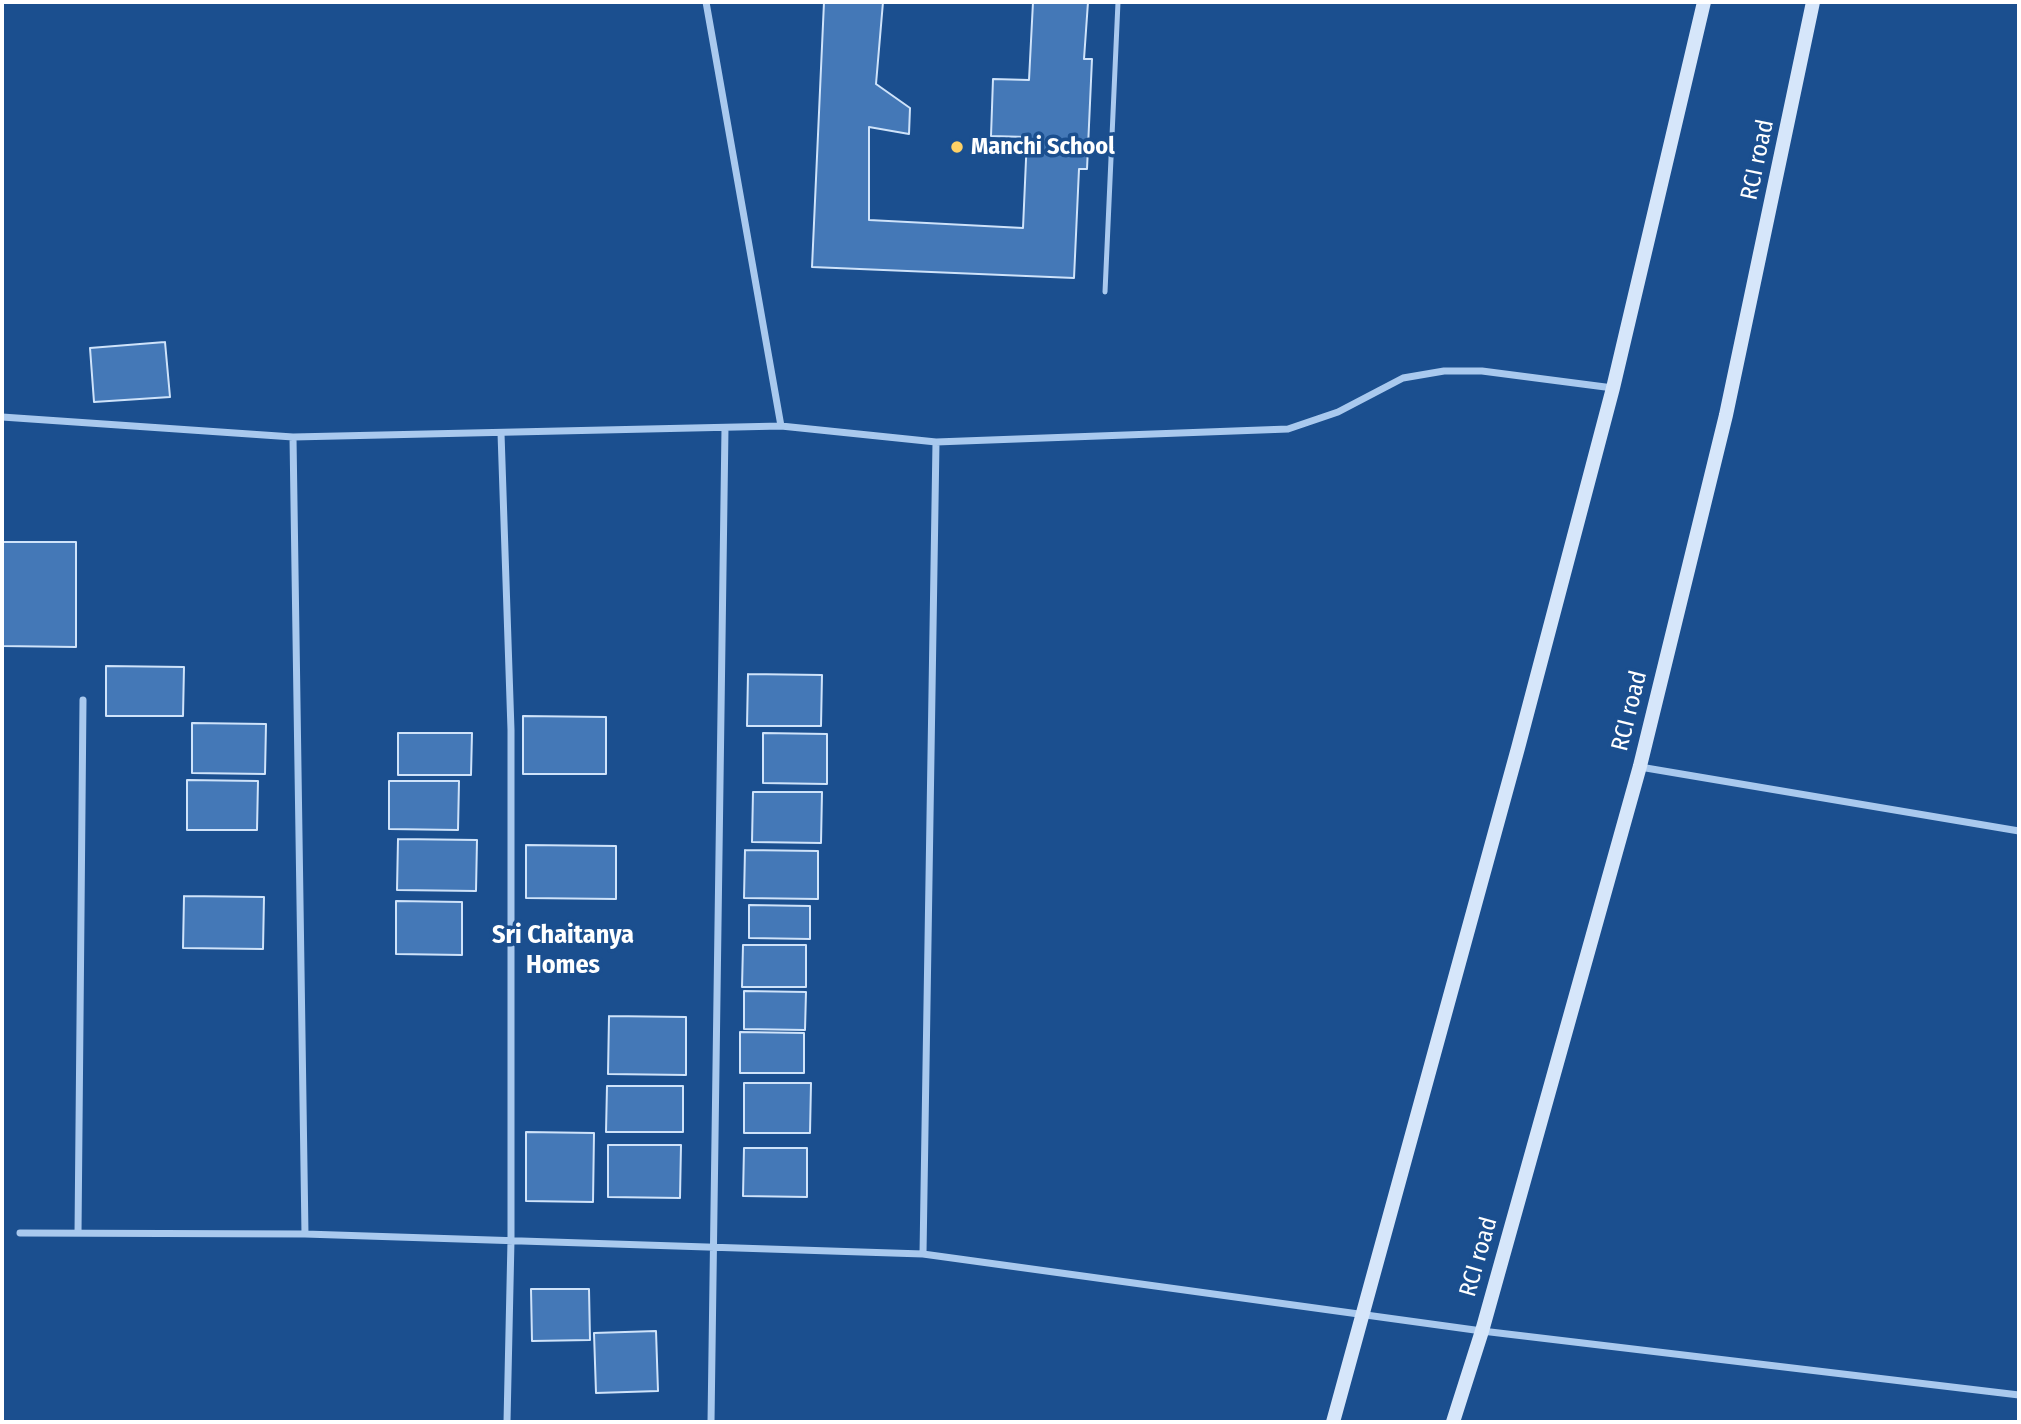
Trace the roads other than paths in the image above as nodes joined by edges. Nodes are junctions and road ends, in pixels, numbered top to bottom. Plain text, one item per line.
1 (706, 2) edge
2 (1118, 2) edge
3 (1704, 2) edge
4 (1813, 2) edge
5 (1105, 292) dead end
6 (1613, 388) junction
7 (2, 417) edge
8 (781, 426) junction
9 (725, 428) junction
10 (501, 433) junction
11 (292, 438) junction
12 (936, 442) junction
13 (83, 700) dead end
14 (1640, 766) junction
15 (2019, 831) edge
16 (20, 1233) dead end
17 (78, 1233) junction
18 (305, 1234) junction
19 (511, 1240) junction
20 (715, 1248) junction
21 (923, 1254) junction
22 (1364, 1315) junction
23 (1482, 1331) junction
24 (2019, 1395) edge
25 (507, 1422) edge
26 (711, 1422) edge
27 (1333, 1422) edge
28 (1453, 1422) edge

1 - 8 street
2 - 5 lane
3 - 6 main road
4 - 14 main road, RCI road
6 - 12 street
6 - 22 main road
7 - 11 street
8 - 9 street
8 - 12 street
9 - 10 street
9 - 20 street
10 - 11 street
10 - 19 street
11 - 18 street
12 - 21 street
13 - 17 street
14 - 15 street
14 - 23 main road, RCI road
16 - 17 street
17 - 18 street
18 - 19 street
19 - 20 street
19 - 25 street
20 - 21 street
20 - 26 street
21 - 22 street
22 - 23 street
22 - 27 main road
23 - 24 street
23 - 28 main road, RCI road

